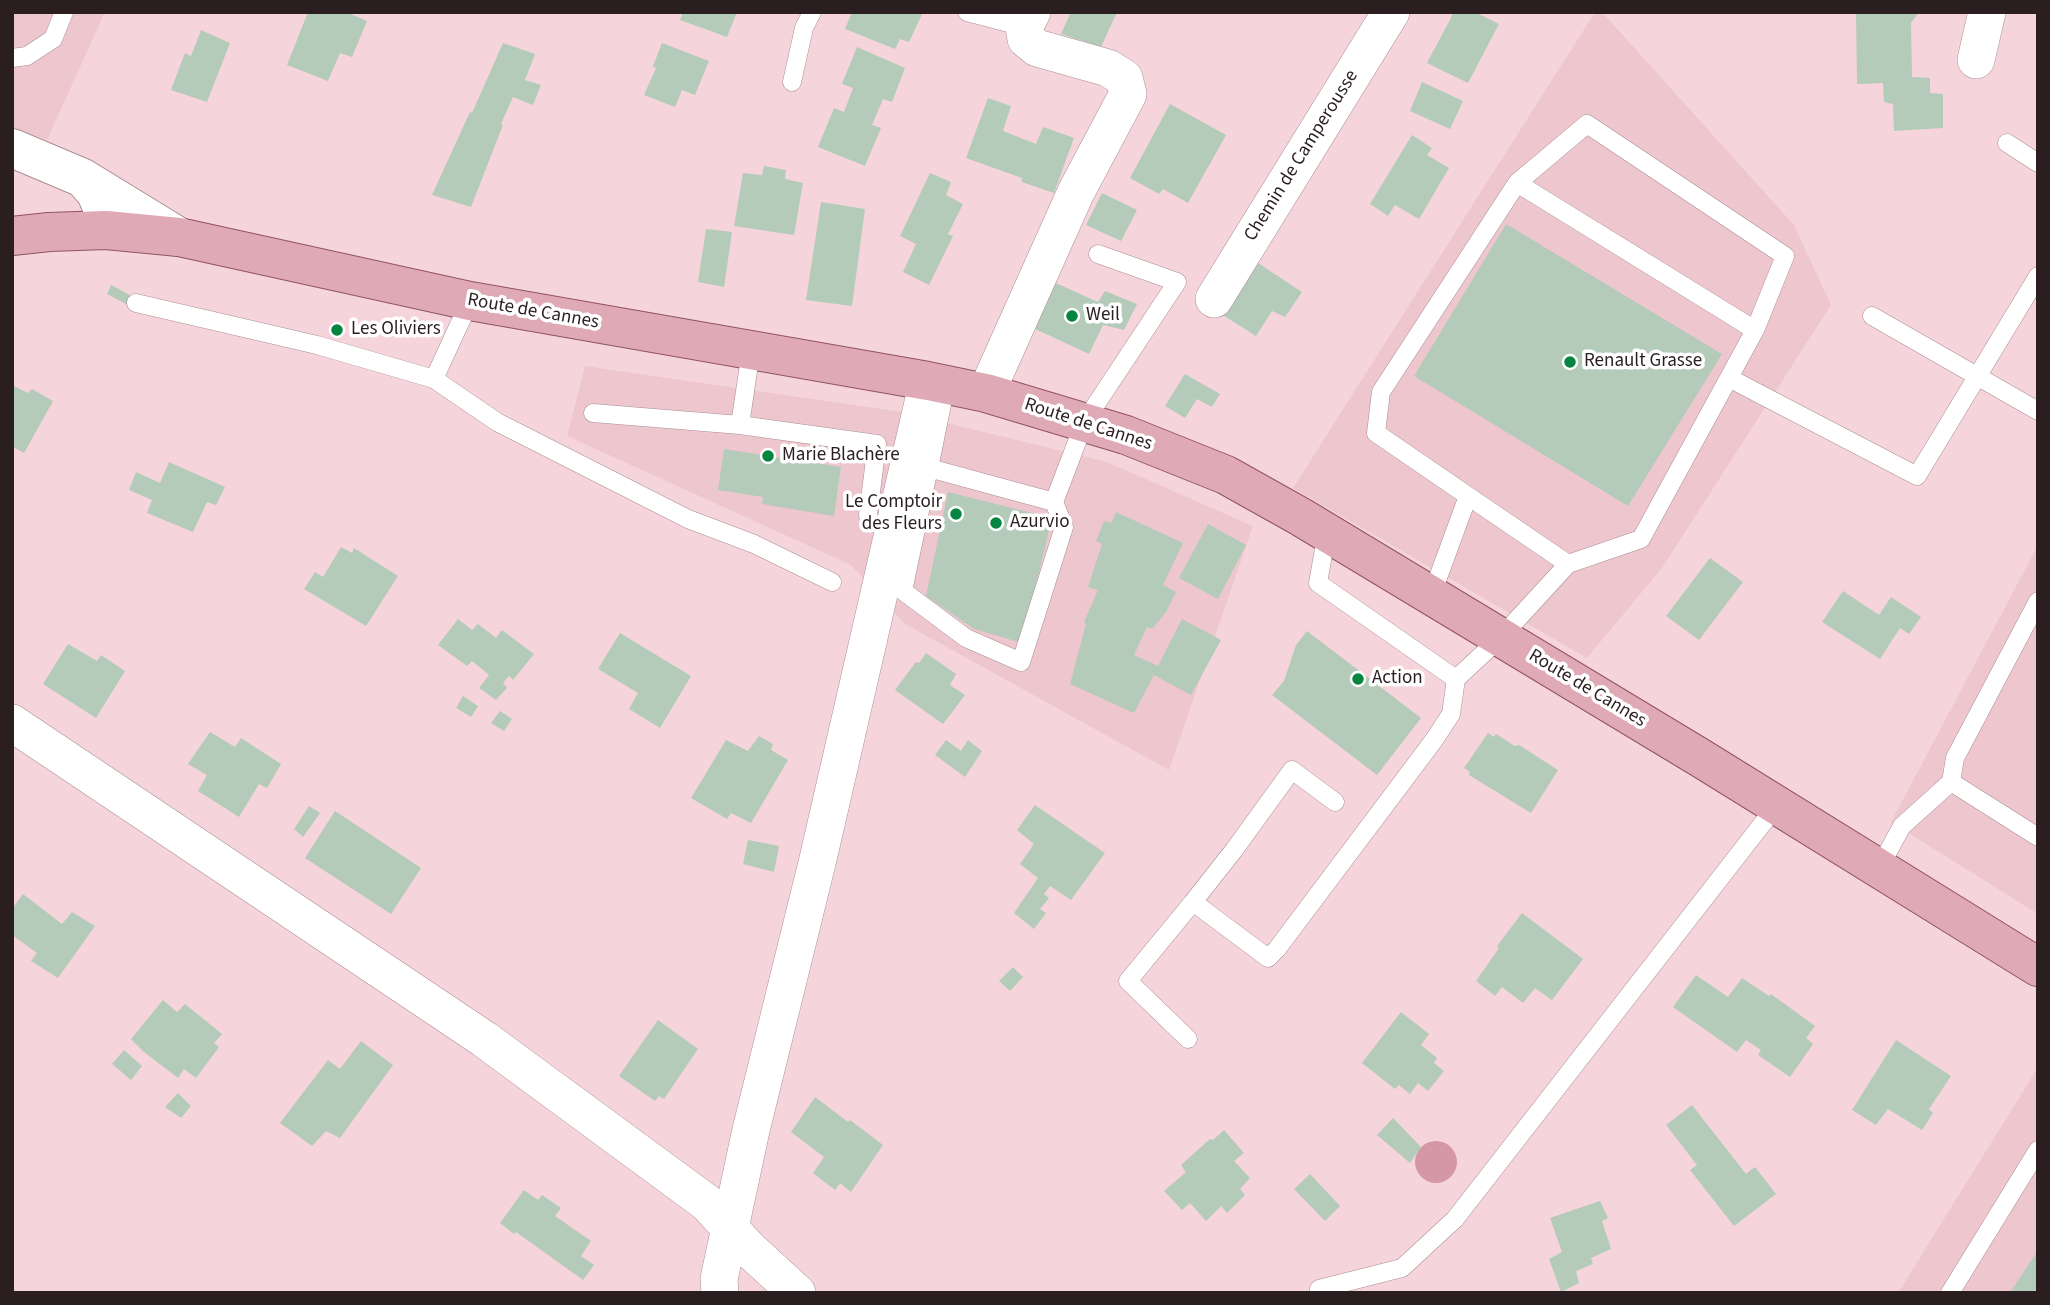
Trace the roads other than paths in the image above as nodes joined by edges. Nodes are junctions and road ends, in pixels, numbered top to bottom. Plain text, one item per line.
1 (64, 12) edge
2 (812, 12) edge
3 (967, 12) edge
4 (1391, 12) edge
5 (1987, 12) edge
6 (1028, 20) edge
7 (12, 58) edge
8 (1976, 60) dead end
9 (792, 82) dead end
10 (2007, 143) dead end
11 (12, 148) edge
12 (2038, 163) edge
13 (83, 178) junction
14 (1517, 183) junction
15 (106, 230) junction
16 (12, 236) edge
17 (179, 237) junction
18 (1098, 254) dead end
19 (2038, 276) edge
20 (1213, 299) dead end
21 (470, 301) junction
22 (136, 303) dead end
23 (1872, 316) dead end
24 (1755, 330) junction
25 (751, 351) junction
26 (1978, 376) junction
27 (1729, 378) junction
28 (434, 379) junction
29 (937, 383) junction
30 (986, 393) junction
31 (2038, 411) edge
32 (593, 413) dead end
33 (1084, 421) junction
34 (740, 425) junction
35 (929, 468) junction
36 (1468, 496) junction
37 (1054, 502) junction
38 (868, 514) dead end
39 (1327, 532) junction
40 (1568, 564) junction
41 (832, 582) dead end
42 (1432, 594) junction
43 (2038, 601) edge
44 (1501, 637) junction
45 (1456, 679) junction
46 (12, 723) edge
47 (1951, 782) junction
48 (1335, 802) dead end
49 (1777, 805) junction
50 (2038, 837) edge
51 (1879, 868) junction
52 (1193, 902) junction
53 (2038, 967) edge
54 (1188, 1039) dead end
55 (2038, 1150) edge
56 (729, 1227) junction
57 (1319, 1289) dead end
58 (720, 1293) edge
59 (797, 1293) edge
60 (1950, 1293) edge

1 - 7 lane
2 - 9 lane
3 - 6 lane
4 - 20 street, Chemin de Camperousse
5 - 8 street
6 - 30 street
10 - 12 lane
11 - 13 street
13 - 15 street
13 - 17 street
14 - 24 lane
14 - 24 lane
14 - 36 lane
15 - 16 main road, Route de Cannes
15 - 17 main road, Route de Cannes
17 - 21 main road, Route de Cannes
18 - 33 lane
19 - 26 lane
21 - 25 main road, Route de Cannes
21 - 28 lane
22 - 28 lane
23 - 26 lane
24 - 27 lane
25 - 29 main road, Route de Cannes
25 - 34 lane
26 - 27 lane
26 - 31 lane
27 - 40 lane
28 - 41 lane
29 - 30 main road, Route de Cannes
29 - 35 lane
29 - 56 street
30 - 33 main road, Route de Cannes
32 - 34 lane
33 - 37 lane
33 - 39 main road, Route de Cannes
34 - 38 lane
35 - 37 lane
35 - 37 lane
36 - 40 lane
36 - 42 lane
39 - 42 main road, Route de Cannes
39 - 45 lane
40 - 44 lane
42 - 44 main road, Route de Cannes
43 - 47 lane
44 - 45 lane
44 - 49 main road, Route de Cannes
45 - 52 lane
46 - 56 street
47 - 50 lane
47 - 51 lane
48 - 52 lane
49 - 51 main road, Route de Cannes
49 - 57 lane
51 - 53 main road, Route de Cannes
52 - 54 lane
55 - 60 lane
56 - 58 street
56 - 59 street

